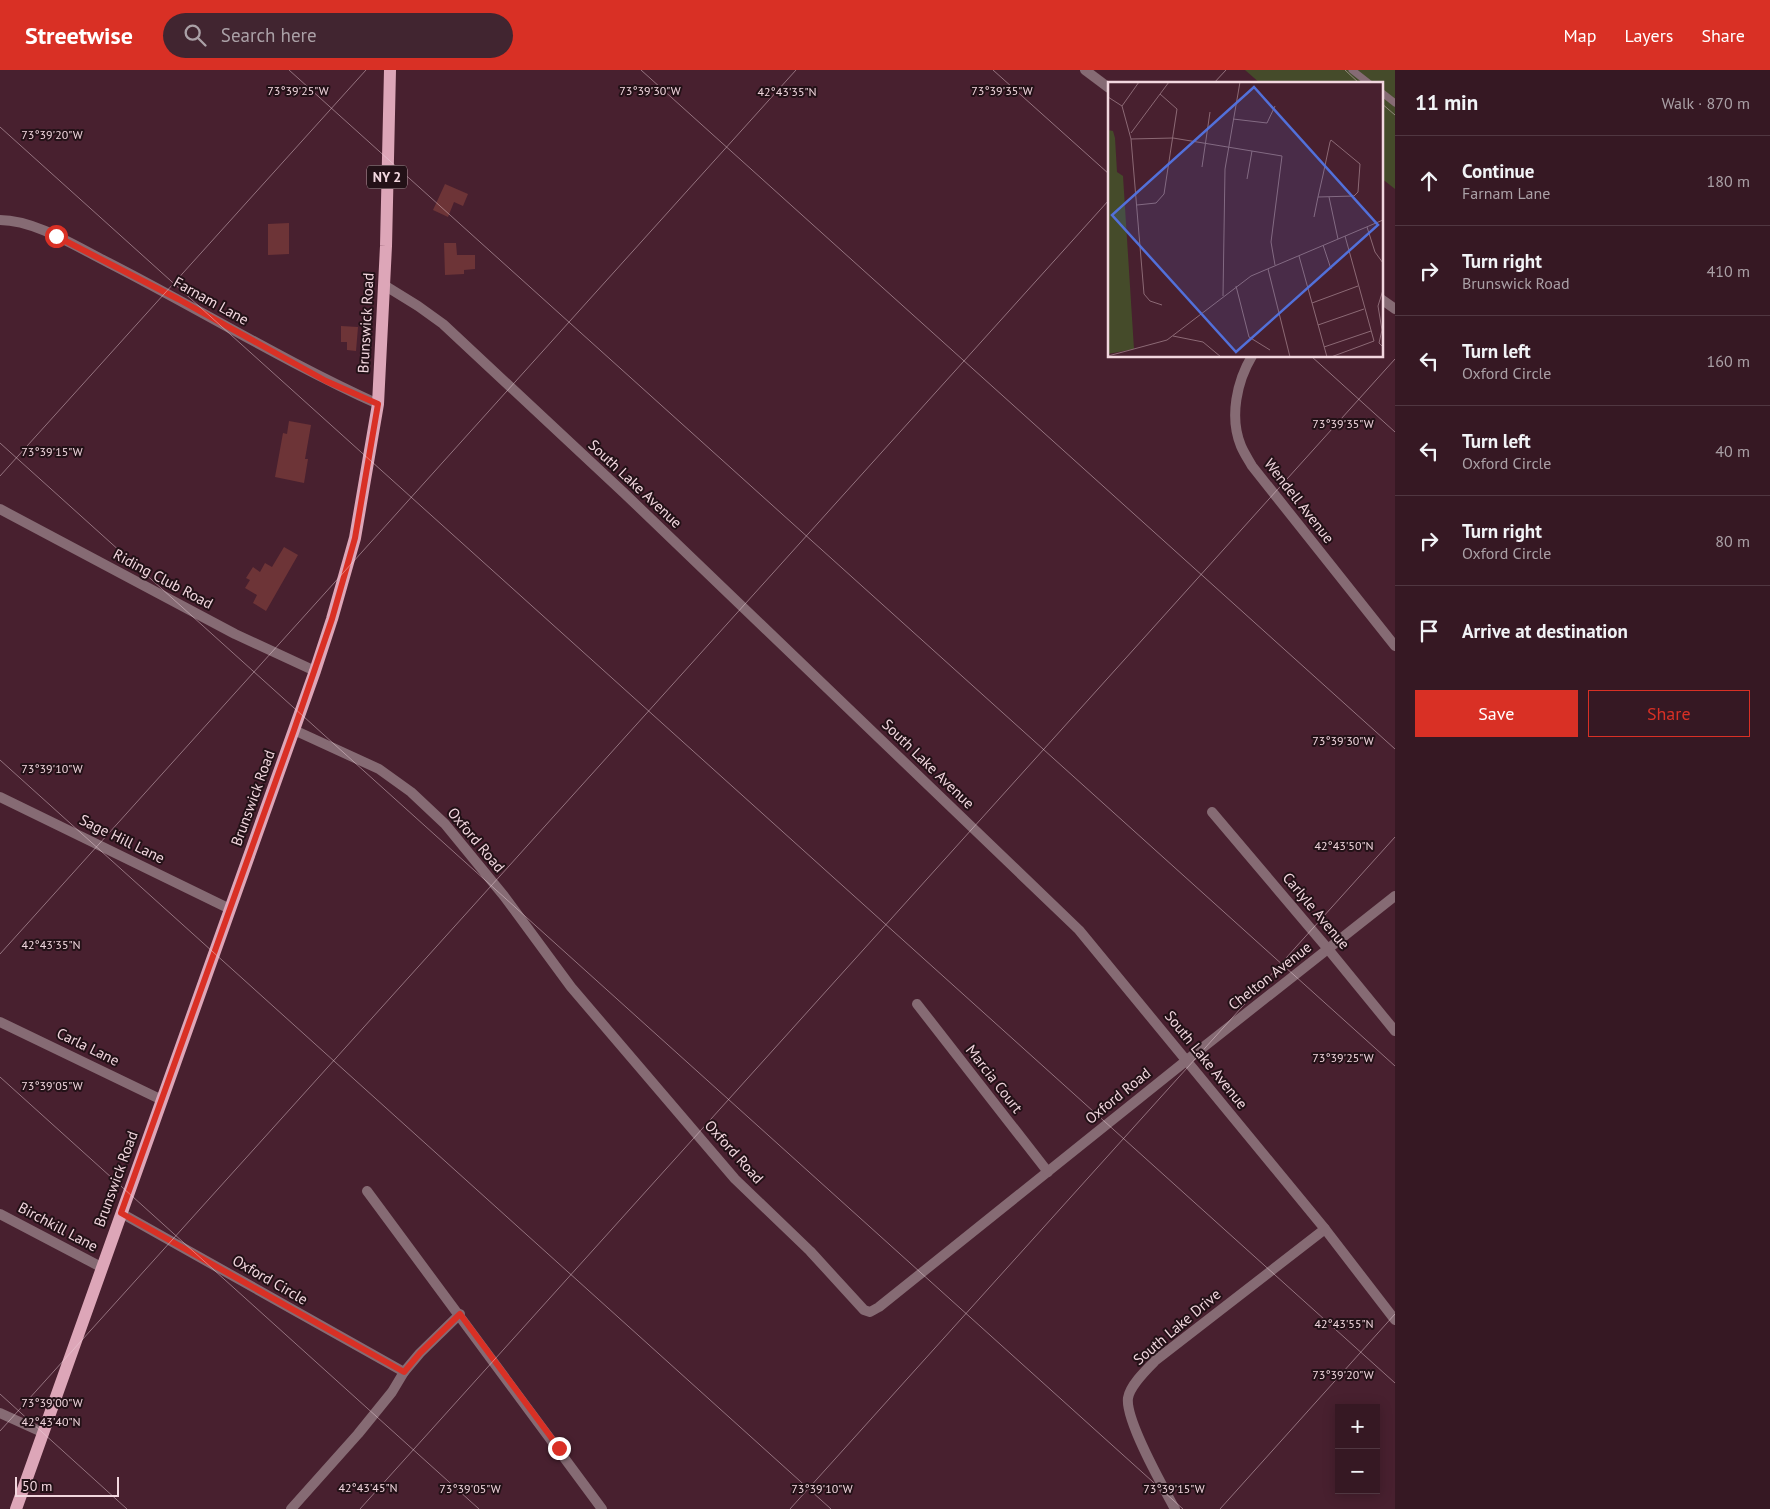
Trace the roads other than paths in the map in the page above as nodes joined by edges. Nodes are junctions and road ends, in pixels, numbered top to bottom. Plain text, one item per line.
1 (390, 70) edge
2 (1085, 70) edge
3 (1352, 70) edge
4 (1367, 82) edge
5 (1108, 87) edge
6 (1382, 93) edge
7 (1395, 103) edge
8 (0, 220) edge
9 (384, 285) junction
10 (1382, 300) edge
11 (1395, 309) edge
12 (1251, 358) edge
13 (378, 404) junction
14 (0, 508) edge
15 (1395, 646) edge
16 (315, 672) junction
17 (294, 730) junction
18 (0, 797) edge
19 (1212, 812) dead end
20 (1395, 896) edge
21 (230, 908) junction
22 (1328, 949) junction
23 (917, 1004) dead end
24 (0, 1022) edge
25 (1395, 1031) edge
26 (1187, 1060) junction
27 (162, 1100) junction
28 (1048, 1172) junction
29 (368, 1191) dead end
30 (121, 1213) junction
31 (0, 1214) edge
32 (1325, 1229) junction
33 (101, 1267) junction
34 (460, 1314) junction
35 (1395, 1320) edge
36 (404, 1372) junction
37 (0, 1413) edge
38 (44, 1433) junction
39 (16, 1509) edge
40 (291, 1509) edge
41 (602, 1509) edge
42 (1175, 1509) edge

1 - 9 main road, Brunswick Road / NY 2
2 - 5 street
3 - 4 lane
6 - 7 lane
8 - 13 street, Farnam Lane
9 - 13 main road, Brunswick Road / NY 2
9 - 26 street, South Lake Avenue
10 - 11 street
12 - 15 street, Wendell Avenue
13 - 16 main road, Brunswick Road / NY 2
14 - 16 street, Riding Club Road
16 - 17 main road, Brunswick Road / NY 2
17 - 21 main road, Brunswick Road / NY 2
17 - 28 street, Oxford Road
18 - 21 street, Sage Hill Lane
19 - 22 street, Carlyle Avenue
20 - 22 street, Chelton Avenue
21 - 27 main road, Brunswick Road / NY 2
22 - 25 street, Carlyle Avenue
22 - 26 street, Chelton Avenue
23 - 28 street, Marcia Court
24 - 27 street, Carla Lane
26 - 28 street, Oxford Road
26 - 32 street, South Lake Avenue
27 - 30 main road, Brunswick Road / NY 2
29 - 34 street
30 - 33 main road, Brunswick Road / NY 2
30 - 36 street, Oxford Circle
31 - 33 street, Birchkill Lane
32 - 35 street, South Lake Avenue
32 - 42 street, South Lake Drive
33 - 38 main road, Brunswick Road / NY 2
34 - 36 street
34 - 41 street
36 - 40 street
37 - 38 street
38 - 39 main road, Brunswick Road / NY 2

